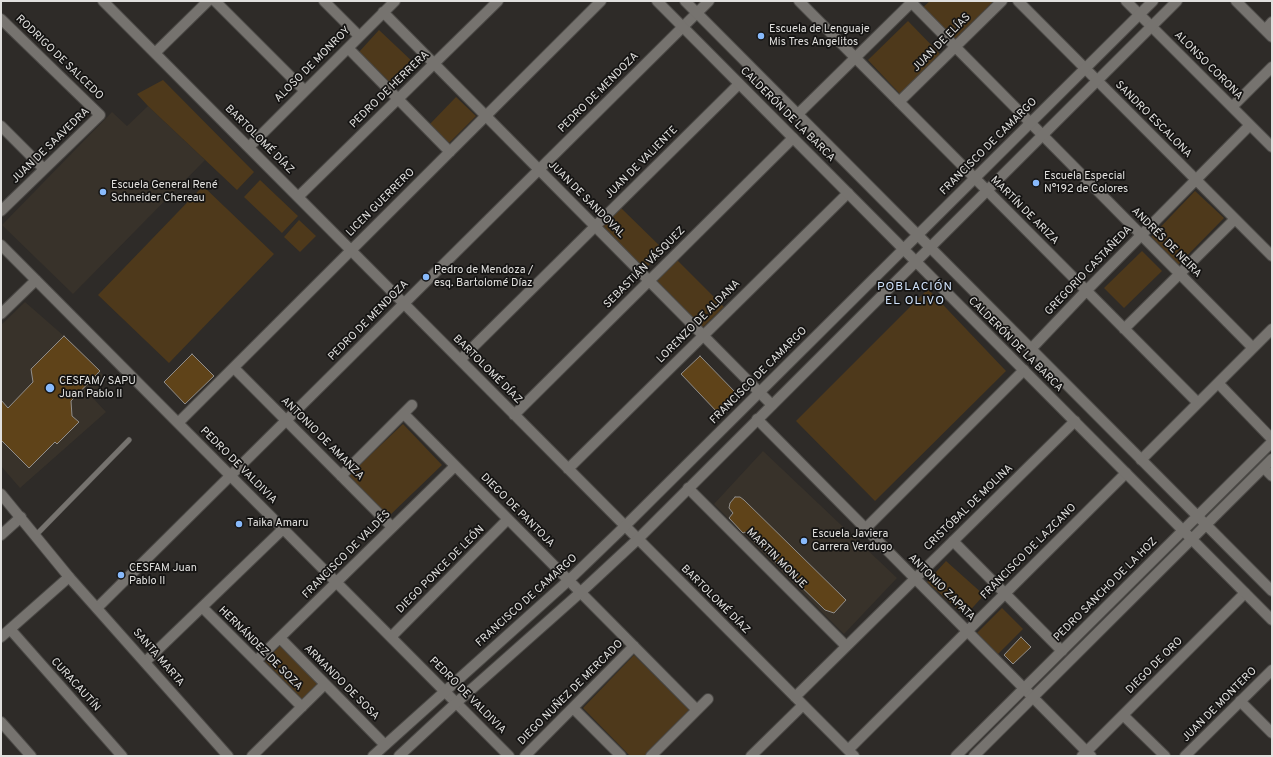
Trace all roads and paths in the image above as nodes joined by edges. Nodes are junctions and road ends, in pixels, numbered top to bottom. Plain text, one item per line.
1 (103, 1) edge
2 (208, 1) edge
3 (215, 1) edge
4 (324, 1) edge
5 (395, 1) edge
6 (498, 1) edge
7 (601, 1) edge
8 (657, 1) edge
9 (685, 1) edge
10 (709, 1) edge
11 (799, 1) edge
12 (1002, 1) edge
13 (1018, 1) edge
14 (1126, 1) edge
15 (1152, 1) edge
16 (1178, 1) edge
17 (1236, 1) edge
18 (912, 2) edge
19 (383, 12) junction
20 (697, 13) junction
21 (1139, 14) junction
22 (2, 22) edge
23 (1152, 26) junction
24 (683, 27) junction
25 (1270, 30) edge
26 (359, 36) junction
27 (955, 47) junction
28 (348, 48) junction
29 (155, 53) junction
30 (855, 57) junction
31 (434, 64) junction
32 (1085, 68) junction
33 (1272, 68) edge
34 (1097, 81) junction
35 (739, 84) junction
36 (305, 91) junction
37 (398, 99) junction
38 (899, 102) junction
39 (1232, 107) junction
40 (798, 114) junction
41 (100, 115) joint
42 (486, 116) junction
43 (1030, 123) junction
44 (1250, 125) junction
45 (1, 126) edge
46 (1043, 135) junction
47 (793, 138) junction
48 (249, 147) junction
49 (1272, 147) edge
50 (450, 152) junction
51 (44, 169) junction
52 (539, 170) junction
53 (975, 178) junction
54 (1195, 179) junction
55 (987, 191) junction
56 (848, 193) junction
57 (298, 197) junction
58 (1, 211) edge
59 (1235, 219) junction
60 (595, 226) junction
61 (917, 235) junction
62 (1141, 235) junction
63 (1, 245) edge
64 (930, 248) junction
65 (904, 249) junction
66 (351, 250) junction
67 (1272, 256) edge
68 (916, 262) junction
69 (1180, 274) junction
70 (36, 280) junction
71 (649, 281) junction
72 (1086, 291) junction
73 (404, 303) junction
74 (1, 314) edge
75 (1124, 329) junction
76 (1272, 329) edge
77 (703, 336) junction
78 (1253, 348) junction
79 (1031, 349) junction
80 (460, 360) junction
81 (234, 368) junction
82 (1024, 370) junction
83 (1218, 383) junction
84 (759, 393) junction
85 (1198, 404) junction
86 (412, 405) dead end
87 (772, 405) junction
88 (404, 414) junction
89 (514, 415) junction
90 (757, 419) junction
91 (286, 420) junction
92 (1075, 421) junction
93 (178, 424) junction
94 (1272, 438) edge
95 (129, 440) dead end
96 (1272, 442) edge
97 (1141, 460) junction
98 (1272, 460) edge
99 (455, 466) junction
100 (1264, 468) junction
101 (568, 469) junction
102 (1126, 473) junction
103 (230, 476) junction
104 (341, 476) junction
105 (1272, 476) edge
106 (688, 488) junction
107 (1, 494) edge
108 (1197, 516) junction
109 (21, 517) junction
110 (508, 519) junction
111 (1206, 525) junction
112 (625, 526) junction
113 (392, 527) junction
114 (283, 528) junction
115 (865, 529) junction
116 (1183, 530) junction
117 (1, 535) edge
118 (36, 535) junction
119 (638, 539) junction
120 (1192, 539) junction
121 (953, 541) junction
122 (69, 576) junction
123 (914, 579) junction
124 (569, 580) junction
125 (336, 582) junction
126 (1272, 591) edge
127 (581, 592) junction
128 (1245, 593) junction
129 (1004, 594) junction
130 (202, 607) junction
131 (97, 608) junction
132 (1272, 620) edge
133 (10, 629) junction
134 (967, 631) junction
135 (1, 637) edge
136 (391, 637) junction
137 (280, 638) junction
138 (634, 646) junction
139 (846, 646) junction
140 (1062, 651) junction
141 (256, 661) junction
142 (145, 662) junction
143 (1272, 670) edge
144 (325, 684) junction
145 (1024, 689) junction
146 (445, 692) junction
147 (795, 696) junction
148 (1033, 697) junction
149 (708, 699) dead end
150 (1240, 702) junction
151 (456, 703) junction
152 (803, 705) junction
153 (302, 707) junction
154 (573, 708) junction
155 (697, 710) junction
156 (1123, 715) junction
157 (1, 722) edge
158 (1272, 733) edge
159 (385, 745) junction
160 (851, 753) edge
161 (1087, 754) edge
162 (31, 756) edge
163 (122, 756) edge
164 (228, 756) edge
165 (252, 756) edge
166 (373, 756) edge
167 (399, 756) edge
168 (509, 756) edge
169 (524, 756) edge
170 (621, 756) edge
171 (651, 756) edge
172 (751, 756) edge
173 (956, 756) edge
174 (974, 756) edge
175 (1165, 756) edge
176 (1185, 756) edge

1 - 29 street, BARTOLOMÉ DÍAZ
2 - 29 street
3 - 36 street
4 - 26 street
5 - 19 street, ALOSO DE MONROY
6 - 31 street, PEDRO DE HERRERA
7 - 42 street, LICEN GUERRERO
8 - 24 street, CALDERÓN DE LA BARCA
9 - 20 street, CALDERÓN DE LA BARCA
10 - 20 street, PEDRO DE MENDOZA
11 - 30 street, MARTÍN DE ARIZA
12 - 27 street, JUAN DE ELÍAS
13 - 32 street, SANDRO ESCALONA
14 - 21 street, ALONSO CORONA
15 - 21 street, FRANCISCO DE CAMARGO
16 - 23 street
17 - 25 street
18 - 27 street, ANDRÉS DE NEIRA
18 - 30 street
19 - 26 street, ALOSO DE MONROY
19 - 31 street, JUAN DE SANDOVAL
20 - 24 street, PEDRO DE MENDOZA
20 - 40 street, CALDERÓN DE LA BARCA
21 - 23 street, ALONSO CORONA
21 - 32 street, FRANCISCO DE CAMARGO
22 - 41 street, RODRIGO DE SALCEDO
23 - 34 street
23 - 39 street, ALONSO CORONA
24 - 35 street, CALDERÓN DE LA BARCA
24 - 52 street, PEDRO DE MENDOZA
26 - 28 street, ALOSO DE MONROY
27 - 38 street, JUAN DE ELÍAS
27 - 43 street, ANDRÉS DE NEIRA
28 - 36 street, ALOSO DE MONROY
28 - 37 street
29 - 48 street, BARTOLOMÉ DÍAZ
30 - 38 street, MARTÍN DE ARIZA
30 - 40 street
31 - 37 street, PEDRO DE HERRERA
31 - 42 street, JUAN DE SANDOVAL
32 - 34 street, SANDRO ESCALONA
32 - 43 street, FRANCISCO DE CAMARGO
33 - 39 street
34 - 46 street
34 - 54 street, SANDRO ESCALONA
35 - 47 street, CALDERÓN DE LA BARCA
35 - 60 street, JUAN DE VALIENTE
36 - 48 street, ALOSO DE MONROY
37 - 50 street
37 - 57 street, PEDRO DE HERRERA
38 - 53 street, MARTÍN DE ARIZA
39 - 44 street, ALONSO CORONA
40 - 61 street, CALDERÓN DE LA BARCA
41 - 51 street, JUAN DE SAAVEDRA
42 - 50 street, LICEN GUERRERO
42 - 52 street, JUAN DE SANDOVAL
43 - 46 street, ANDRÉS DE NEIRA
43 - 53 street, FRANCISCO DE CAMARGO
44 - 49 street, ALONSO CORONA
44 - 54 street, GREGORIO CASTAÑEDA
45 - 51 street
46 - 55 street
46 - 62 street, ANDRÉS DE NEIRA
47 - 56 street, CALDERÓN DE LA BARCA
47 - 71 street, SEBASTIÁN VÁSQUEZ
48 - 57 street, BARTOLOMÉ DÍAZ
50 - 66 street, LICEN GUERRERO
51 - 58 street, JUAN DE SAAVEDRA
52 - 60 street, JUAN DE SANDOVAL
52 - 73 street, PEDRO DE MENDOZA
53 - 55 street, MARTÍN DE ARIZA
53 - 61 street, FRANCISCO DE CAMARGO
54 - 59 street, SANDRO ESCALONA
54 - 62 street, GREGORIO CASTAÑEDA
55 - 64 street
55 - 72 street, MARTÍN DE ARIZA
56 - 65 street, CALDERÓN DE LA BARCA
56 - 77 street, LORENZO DE ALDANA
57 - 66 street, BARTOLOMÉ DÍAZ
59 - 67 street, SANDRO ESCALONA
59 - 69 street
60 - 71 street, JUAN DE SANDOVAL
60 - 80 street, JUAN DE VALIENTE
61 - 64 street, CALDERÓN DE LA BARCA
61 - 65 street, FRANCISCO DE CAMARGO
62 - 69 street, ANDRÉS DE NEIRA
62 - 72 street, GREGORIO CASTAÑEDA
63 - 70 street, PEDRO DE VALDIVIA
64 - 68 street
64 - 79 street, CALDERÓN DE LA BARCA
65 - 68 street, CALDERÓN DE LA BARCA
65 - 84 street, FRANCISCO DE CAMARGO
66 - 73 street, BARTOLOMÉ DÍAZ
66 - 81 street, LICEN GUERRERO
68 - 82 street, CALDERÓN DE LA BARCA
68 - 87 street
69 - 75 street
69 - 78 street, ANDRÉS DE NEIRA
70 - 74 street
70 - 93 street, PEDRO DE VALDIVIA
71 - 77 street, JUAN DE SANDOVAL
71 - 89 street, SEBASTIÁN VÁSQUEZ
72 - 75 street, MARTÍN DE ARIZA
72 - 79 street, GREGORIO CASTAÑEDA
73 - 80 street, BARTOLOMÉ DÍAZ
73 - 91 street, PEDRO DE MENDOZA
75 - 85 street, MARTÍN DE ARIZA
76 - 78 street
77 - 84 street, JUAN DE SANDOVAL
77 - 101 street, LORENZO DE ALDANA
78 - 83 street
79 - 97 street, CALDERÓN DE LA BARCA
80 - 89 street, BARTOLOMÉ DÍAZ
81 - 91 street, ANTONIO DE AMANZA
81 - 93 street, LICEN GUERRERO
82 - 92 street, CALDERÓN DE LA BARCA
82 - 115 street
83 - 85 street
83 - 94 street
84 - 87 street, JUAN DE SANDOVAL
84 - 112 street, FRANCISCO DE CAMARGO
85 - 97 street
86 - 88 street
87 - 90 street
88 - 99 street, DIEGO DE PANTOJA
88 - 104 street
89 - 101 street, BARTOLOMÉ DÍAZ
90 - 106 street
90 - 115 street, ANTONIO ZAPATA
91 - 103 street, PEDRO DE MENDOZA
91 - 104 street, ANTONIO DE AMANZA
92 - 102 street, CALDERÓN DE LA BARCA
92 - 121 street, CRISTÓBAL DE MOLINA
93 - 103 street, PEDRO DE VALDIVIA
95 - 118 lane
96 - 108 street, PEDRO SANCHO DE LA HOZ
97 - 108 street, CALDERÓN DE LA BARCA
98 - 100 street
99 - 110 street, DIEGO DE PANTOJA
99 - 113 street, FRANCISCO DE VALDÉS
100 - 105 street
100 - 111 street
101 - 112 street, BARTOLOMÉ DÍAZ
102 - 116 street, CALDERÓN DE LA BARCA
102 - 129 street, FRANCISCO DE LAZCANO
103 - 114 street, PEDRO DE VALDIVIA
103 - 131 street, PEDRO DE MENDOZA
104 - 113 street, ANTONIO DE AMANZA
106 - 119 street
106 - 139 street, MARTIN MONJE
107 - 109 street, SANTA MARTA
108 - 111 street, CALDERÓN DE LA BARCA
108 - 116 street, PEDRO SANCHO DE LA HOZ
109 - 117 street
109 - 118 street, SANTA MARTA
110 - 124 street, DIEGO DE PANTOJA
110 - 136 street, DIEGO PONCE DE LEÓN
111 - 120 street
111 - 126 street, CALDERÓN DE LA BARCA
112 - 119 street, BARTOLOMÉ DÍAZ
112 - 124 street, FRANCISCO DE CAMARGO
113 - 125 street, FRANCISCO DE VALDÉS
114 - 125 street, PEDRO DE VALDIVIA
114 - 130 street
115 - 123 street, ANTONIO ZAPATA
116 - 120 street, CALDERÓN DE LA BARCA
116 - 140 street, PEDRO SANCHO DE LA HOZ
118 - 122 street, SANTA MARTA
119 - 127 street
119 - 147 street, BARTOLOMÉ DÍAZ
120 - 128 street, CALDERÓN DE LA BARCA
120 - 148 street
121 - 123 street, CRISTÓBAL DE MOLINA
121 - 129 street
122 - 131 street, SANTA MARTA
122 - 133 street
123 - 134 street, ANTONIO ZAPATA
123 - 139 street, CRISTÓBAL DE MOLINA
124 - 127 street, DIEGO DE PANTOJA
124 - 146 street, FRANCISCO DE CAMARGO
125 - 136 street, PEDRO DE VALDIVIA
125 - 137 street, FRANCISCO DE VALDÉS
127 - 138 street, DIEGO DE PANTOJA
127 - 151 street
128 - 132 street, CALDERÓN DE LA BARCA
128 - 156 street, DIEGO DE ORO
129 - 134 street, FRANCISCO DE LAZCANO
129 - 140 street
130 - 141 street, HERNÁNDEZ DE SOZA
130 - 142 street
131 - 142 street, SANTA MARTA
133 - 135 street
133 - 163 street, CURACAUTÍN
134 - 145 street, ANTONIO ZAPATA
134 - 160 street, FRANCISCO DE LAZCANO
136 - 146 street, PEDRO DE VALDIVIA
137 - 141 street, FRANCISCO DE VALDÉS
137 - 144 street, ARMANDO DE SOSA
138 - 154 street, DIEGO NUÑEZ DE MERCADO
138 - 155 street, DIEGO DE PANTOJA
139 - 147 street, CRISTÓBAL DE MOLINA
140 - 145 street, PEDRO SANCHO DE LA HOZ
141 - 153 street, HERNÁNDEZ DE SOZA
142 - 164 street, SANTA MARTA
143 - 150 street, JUAN DE MONTERO
144 - 153 street
144 - 159 street, ARMANDO DE SOSA
145 - 148 street, ANTONIO ZAPATA
145 - 173 street, PEDRO SANCHO DE LA HOZ
146 - 151 street, PEDRO DE VALDIVIA
146 - 159 street, FRANCISCO DE CAMARGO
147 - 152 street, BARTOLOMÉ DÍAZ
148 - 161 street, ANTONIO ZAPATA
148 - 174 street
149 - 155 street
150 - 158 street
150 - 176 street, JUAN DE MONTERO
151 - 167 street
151 - 168 street, PEDRO DE VALDIVIA
152 - 160 street, BARTOLOMÉ DÍAZ
152 - 172 street
153 - 165 street
154 - 169 street, DIEGO NUÑEZ DE MERCADO
154 - 170 street
155 - 171 street
156 - 161 street, DIEGO DE ORO
156 - 175 street
157 - 162 street
159 - 166 street, FRANCISCO DE CAMARGO

